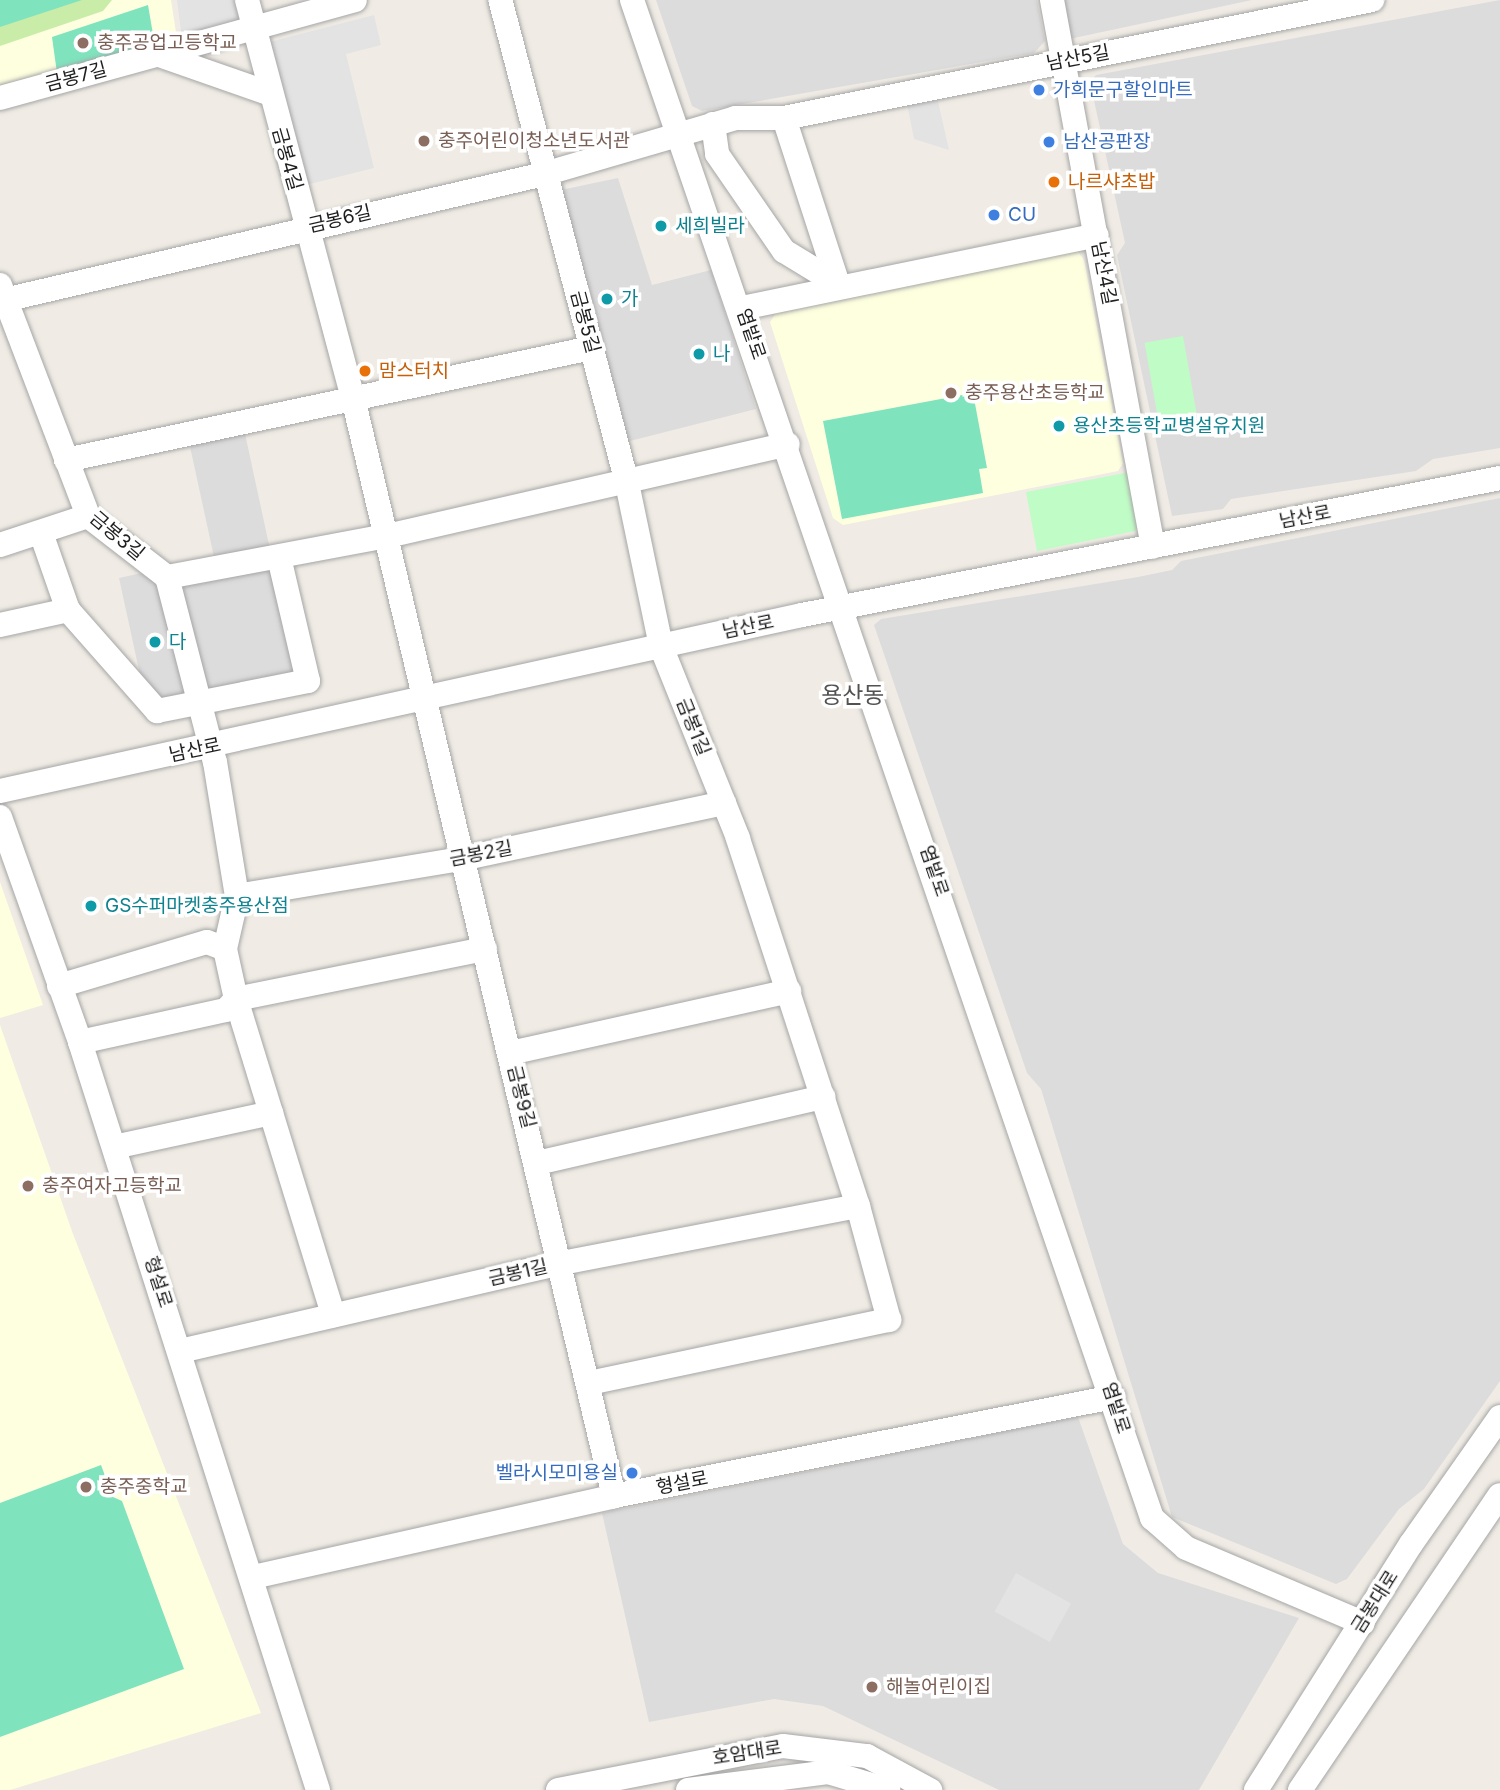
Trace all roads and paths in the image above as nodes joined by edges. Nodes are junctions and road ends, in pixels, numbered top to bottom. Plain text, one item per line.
1 (247, 0) edge
2 (355, 0) edge
3 (500, 0) edge
4 (632, 0) edge
5 (1052, 0) edge
6 (1372, 0) edge
7 (254, 27) junction
8 (159, 55) junction
9 (1064, 61) junction
10 (268, 93) junction
11 (0, 98) edge
12 (785, 118) junction
13 (713, 124) junction
14 (679, 133) junction
15 (544, 174) junction
16 (305, 226) junction
17 (1097, 235) junction
18 (838, 284) junction
19 (2, 295) edge
20 (742, 308) junction
21 (592, 348) junction
22 (353, 398) junction
23 (788, 444) junction
24 (66, 460) junction
25 (1500, 478) edge
26 (627, 482) junction
27 (88, 516) junction
28 (41, 533) junction
29 (387, 536) junction
30 (0, 545) edge
31 (1153, 547) junction
32 (279, 556) junction
33 (167, 577) junction
34 (844, 607) junction
35 (68, 610) junction
36 (0, 625) edge
37 (661, 646) junction
38 (427, 699) junction
39 (202, 707) junction
40 (212, 747) junction
41 (0, 791) edge
42 (724, 803) junction
43 (0, 817) edge
44 (461, 859) junction
45 (237, 895) junction
46 (225, 948) junction
47 (485, 949) junction
48 (59, 986) junction
49 (789, 991) junction
50 (236, 999) junction
51 (80, 1042) junction
52 (510, 1053) junction
53 (823, 1097) junction
54 (271, 1113) junction
55 (114, 1147) junction
56 (537, 1163) junction
57 (858, 1206) junction
58 (562, 1263) junction
59 (332, 1315) junction
60 (180, 1351) junction
61 (589, 1383) junction
62 (1113, 1397) junction
63 (1500, 1417) edge
64 (1500, 1495) edge
65 (614, 1496) junction
66 (253, 1577) junction
67 (1363, 1623) junction
68 (318, 1790) edge
69 (558, 1790) edge
70 (688, 1790) edge
71 (888, 1790) edge
72 (930, 1790) edge
73 (1256, 1790) edge
74 (1300, 1790) edge

1 - 7 street, 금봉4길
2 - 7 street, 금봉7길
3 - 15 street, 금봉5길
4 - 14 street, 염밭로
5 - 9 street, 남산4길
6 - 9 street, 남산5길
7 - 8 street, 금봉7길
7 - 10 street, 금봉4길
8 - 10 street
8 - 11 street, 금봉7길
9 - 12 street, 남산5길
9 - 17 street, 남산4길
10 - 16 street, 금봉4길
12 - 13 street, 남산5길
12 - 18 street
13 - 14 street, 남산5길
13 - 18 street
14 - 15 street, 금봉6길
14 - 20 street, 염밭로
15 - 16 street, 금봉6길
15 - 21 street, 금봉5길
16 - 19 street, 금봉6길
16 - 22 street, 금봉4길
17 - 18 street
17 - 31 street, 남산4길
18 - 20 street
19 - 24 street, 금봉3길
20 - 23 street, 염밭로
21 - 22 street
21 - 26 street, 금봉5길
22 - 24 street
22 - 29 street, 금봉4길
23 - 26 street
23 - 34 street, 염밭로
24 - 27 street, 금봉3길
25 - 31 street, 남산로
26 - 29 street
26 - 37 street, 금봉5길
27 - 28 street
27 - 33 street, 금봉3길
28 - 30 street
28 - 35 street
29 - 32 street
29 - 38 street, 금봉4길
31 - 34 street, 남산로
32 - 33 street
32 - 39 street
33 - 39 street
34 - 37 street, 남산로
34 - 62 street, 염밭로
35 - 36 street
35 - 39 street
37 - 38 street, 남산로
37 - 42 street, 금봉1길
38 - 40 street, 남산로
38 - 44 street, 금봉9길
39 - 40 street
40 - 41 street, 남산로
40 - 45 street
42 - 44 street, 금봉2길
42 - 49 street, 금봉1길
43 - 48 street, 형설로
44 - 45 street, 금봉2길
44 - 47 street, 금봉9길
45 - 46 street
46 - 48 street
46 - 50 street
47 - 50 street
47 - 52 street, 금봉9길
48 - 51 street, 형설로
49 - 52 street
49 - 53 street, 금봉1길
50 - 51 street
50 - 54 street
51 - 55 street, 형설로
52 - 56 street, 금봉9길
53 - 56 street
53 - 57 street, 금봉1길
54 - 55 street
54 - 59 street
55 - 60 street, 형설로
56 - 58 street, 금봉9길
57 - 58 street, 금봉1길
57 - 61 street, 금봉1길
58 - 59 street, 금봉1길
58 - 61 street, 금봉9길
59 - 60 street, 금봉1길
60 - 66 street, 형설로
61 - 65 street, 금봉9길
62 - 65 street, 형설로
62 - 67 street, 염밭로
63 - 67 street, 금봉대로
64 - 74 street
65 - 66 street, 형설로
66 - 68 street, 형설로
67 - 73 street, 금봉대로
69 - 72 street, 호암대로
70 - 71 street, 호암대로

